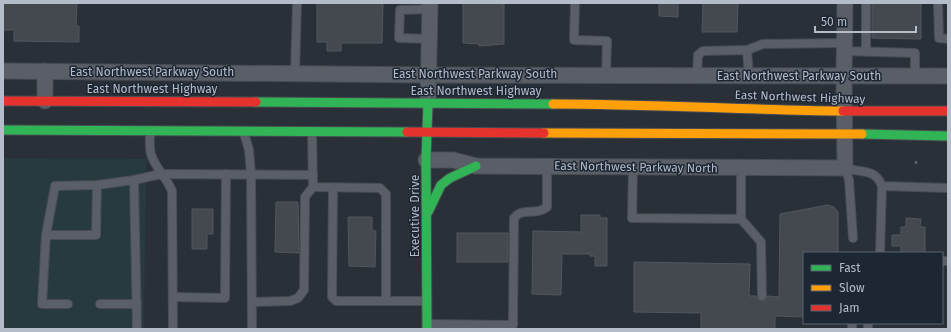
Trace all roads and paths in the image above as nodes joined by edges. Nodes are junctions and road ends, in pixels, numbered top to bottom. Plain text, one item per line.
1 (297, 3) edge
2 (575, 3) edge
3 (845, 3) edge
4 (866, 3) edge
5 (938, 3) edge
6 (430, 6) edge
7 (948, 38) edge
8 (430, 39) junction
9 (844, 47) junction
10 (747, 50) junction
11 (866, 52) junction
12 (3, 71) edge
13 (45, 71) junction
14 (295, 72) junction
15 (429, 75) junction
16 (606, 75) junction
17 (697, 76) junction
18 (748, 76) junction
19 (844, 76) junction
20 (915, 76) junction
21 (948, 76) edge
22 (3, 101) edge
23 (45, 101) junction
24 (428, 103) junction
25 (844, 111) junction
26 (948, 111) edge
27 (3, 130) edge
28 (150, 131) junction
29 (244, 131) junction
30 (312, 132) junction
31 (427, 133) junction
32 (845, 134) junction
33 (948, 136) edge
34 (426, 160) junction
35 (916, 161) dead end
36 (476, 166) junction
37 (547, 166) junction
38 (633, 167) junction
39 (916, 167) dead end
40 (741, 168) junction
41 (845, 168) junction
42 (162, 174) junction
43 (226, 174) junction
44 (251, 174) junction
45 (313, 175) junction
46 (134, 180) junction
47 (97, 184) junction
48 (882, 186) junction
49 (313, 188) junction
50 (332, 188) junction
51 (948, 188) edge
52 (427, 214) junction
53 (741, 219) junction
54 (46, 235) junction
55 (853, 238) dead end
56 (880, 252) edge
57 (762, 296) dead end
58 (173, 297) junction
59 (386, 301) junction
60 (426, 301) junction
61 (253, 302) junction
62 (68, 304) dead end
63 (100, 304) dead end
64 (137, 304) junction
65 (427, 326) edge
66 (137, 329) edge
67 (173, 329) edge
68 (252, 329) edge

1 - 14 lane
2 - 16 lane
3 - 9 street
4 - 11 lane
5 - 7 lane
6 - 8 street
6 - 8 lane
8 - 15 street
9 - 10 lane
9 - 11 lane
9 - 19 street
10 - 17 lane
10 - 18 lane
11 - 20 lane
12 - 13 street, East Northwest Parkway South
13 - 14 street, East Northwest Parkway South
13 - 23 street
14 - 15 street, East Northwest Parkway South
15 - 16 street, East Northwest Parkway South
15 - 24 street
16 - 17 street, East Northwest Parkway South
17 - 18 street, East Northwest Parkway South
18 - 19 street, East Northwest Parkway South
19 - 20 street, East Northwest Parkway South
19 - 25 street
20 - 21 street, East Northwest Parkway South
22 - 23 main road, East Northwest Highway
23 - 24 main road, East Northwest Highway
24 - 25 main road, East Northwest Highway
24 - 31 main road, Executive Drive
25 - 26 main road, East Northwest Highway
25 - 32 street
27 - 28 main road
28 - 29 main road
28 - 42 lane
29 - 30 main road
29 - 44 lane
30 - 31 main road
30 - 45 lane
31 - 32 main road
31 - 34 main road, Executive Drive
32 - 33 main road
32 - 41 street
34 - 36 street, East Northwest Parkway North
34 - 52 main road, Executive Drive
35 - 39 path
36 - 37 street, East Northwest Parkway North
36 - 52 main road
37 - 38 street, East Northwest Parkway North
37 - 65 lane
38 - 40 street, East Northwest Parkway North
38 - 53 lane
40 - 41 street, East Northwest Parkway North
40 - 53 lane
41 - 48 lane
41 - 55 lane
42 - 43 lane
42 - 46 lane
42 - 58 lane
43 - 44 lane
43 - 58 lane
44 - 45 lane
44 - 61 lane
45 - 49 lane
46 - 47 lane
46 - 64 lane
47 - 54 lane
47 - 54 lane
48 - 51 lane
48 - 56 lane
49 - 50 lane
49 - 61 lane
50 - 59 lane
50 - 59 lane
52 - 60 main road, Executive Drive
53 - 57 lane
54 - 62 lane
58 - 67 lane
59 - 60 lane
60 - 65 main road, Executive Drive
61 - 68 lane
63 - 64 lane
64 - 66 lane

